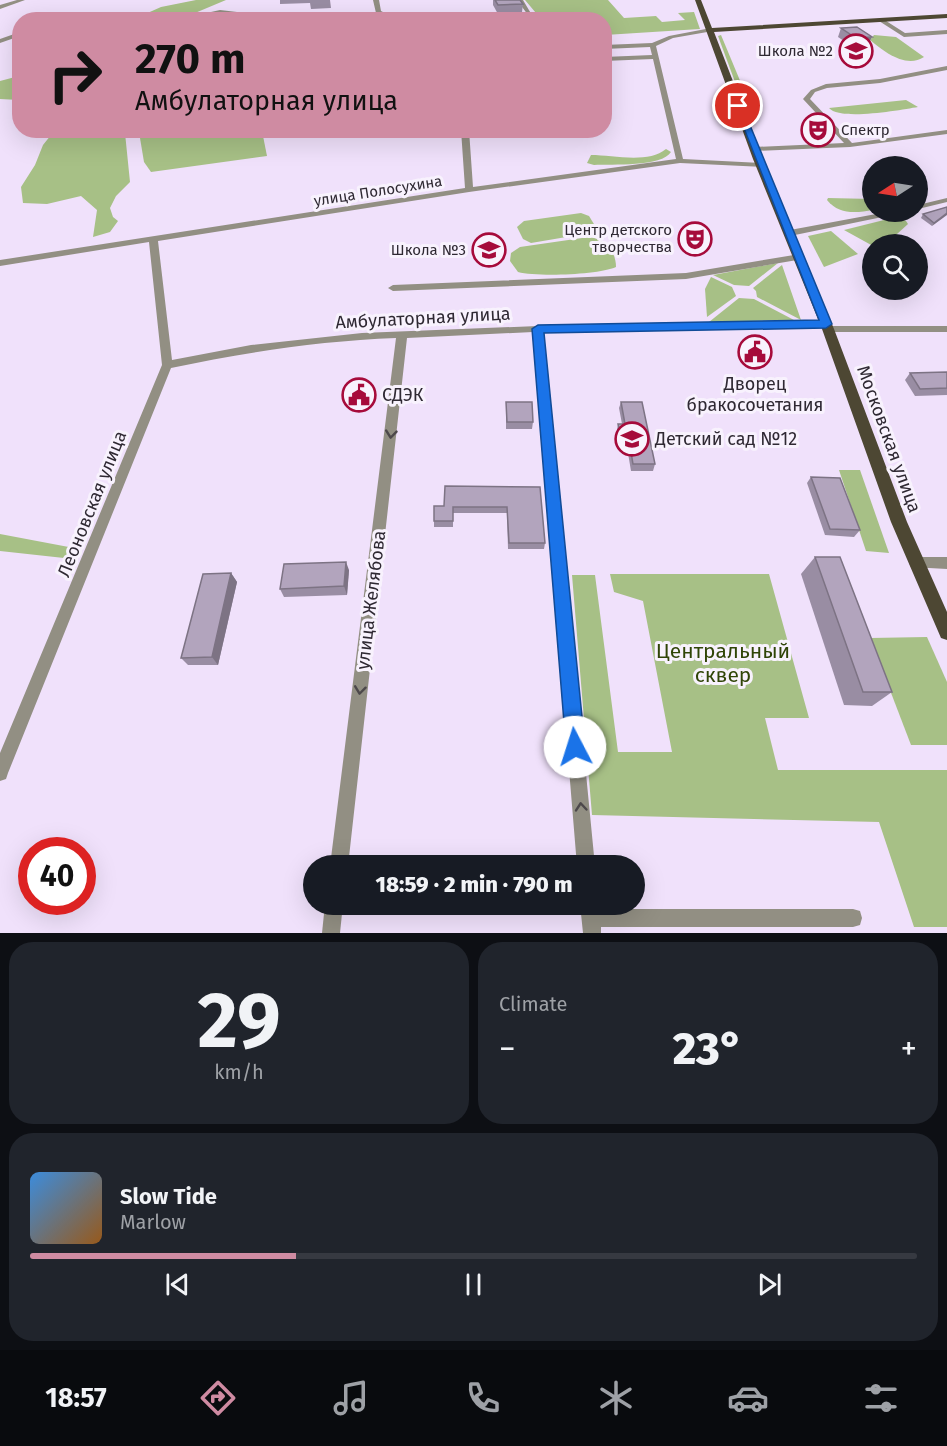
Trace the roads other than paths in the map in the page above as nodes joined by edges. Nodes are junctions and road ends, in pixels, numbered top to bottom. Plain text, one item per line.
1 (22, 0) edge
2 (698, 0) edge
3 (0, 7) edge
4 (947, 16) edge
5 (881, 20) junction
6 (711, 30) junction
7 (947, 32) edge
8 (653, 45) junction
9 (612, 47) edge
10 (655, 57) junction
11 (612, 60) edge
12 (947, 68) edge
13 (943, 132) edge
14 (466, 138) edge
15 (947, 138) edge
16 (850, 146) junction
17 (755, 149) junction
18 (680, 161) junction
19 (761, 165) junction
20 (469, 190) junction
21 (947, 200) edge
22 (928, 205) edge
23 (862, 219) edge
24 (790, 233) junction
25 (153, 239) junction
26 (800, 257) junction
27 (0, 263) edge
28 (393, 288) dead end
29 (827, 326) junction
30 (538, 329) junction
31 (947, 329) edge
32 (402, 334) junction
33 (167, 365) junction
34 (916, 563) junction
35 (947, 563) edge
36 (947, 632) edge
37 (0, 773) edge
38 (340, 855) edge
39 (585, 855) edge
40 (333, 915) edge
41 (590, 918) edge
42 (853, 918) dead end
43 (331, 933) edge

1 - 3 street
2 - 6 main road, Московская улица
4 - 5 main road
5 - 6 main road
5 - 7 street
6 - 8 street
6 - 17 main road, Московская улица
8 - 9 street
8 - 10 street
10 - 11 street
10 - 18 street
12 - 16 street
13 - 15 street
13 - 16 street
14 - 20 street
16 - 17 street
17 - 19 main road, Московская улица
18 - 19 street, улица Полосухина
18 - 20 street, улица Полосухина
19 - 24 main road, Московская улица
20 - 25 street, улица Полосухина
21 - 22 street
23 - 24 street
24 - 26 main road, Московская улица
25 - 27 street, улица Полосухина
25 - 33 street, Леоновская улица
26 - 28 street
26 - 29 main road, Московская улица
29 - 30 street, Амбулаторная улица
29 - 31 street, Амбулаторная улица
29 - 34 main road, Московская улица
30 - 32 street, Амбулаторная улица
39 -> 30 street
32 - 33 street, Амбулаторная улица
32 -> 38 street, улица Желябова
33 - 37 street, Леоновская улица
34 - 35 street
34 - 36 main road, Московская улица
40 - 43 street
41 - 42 street

